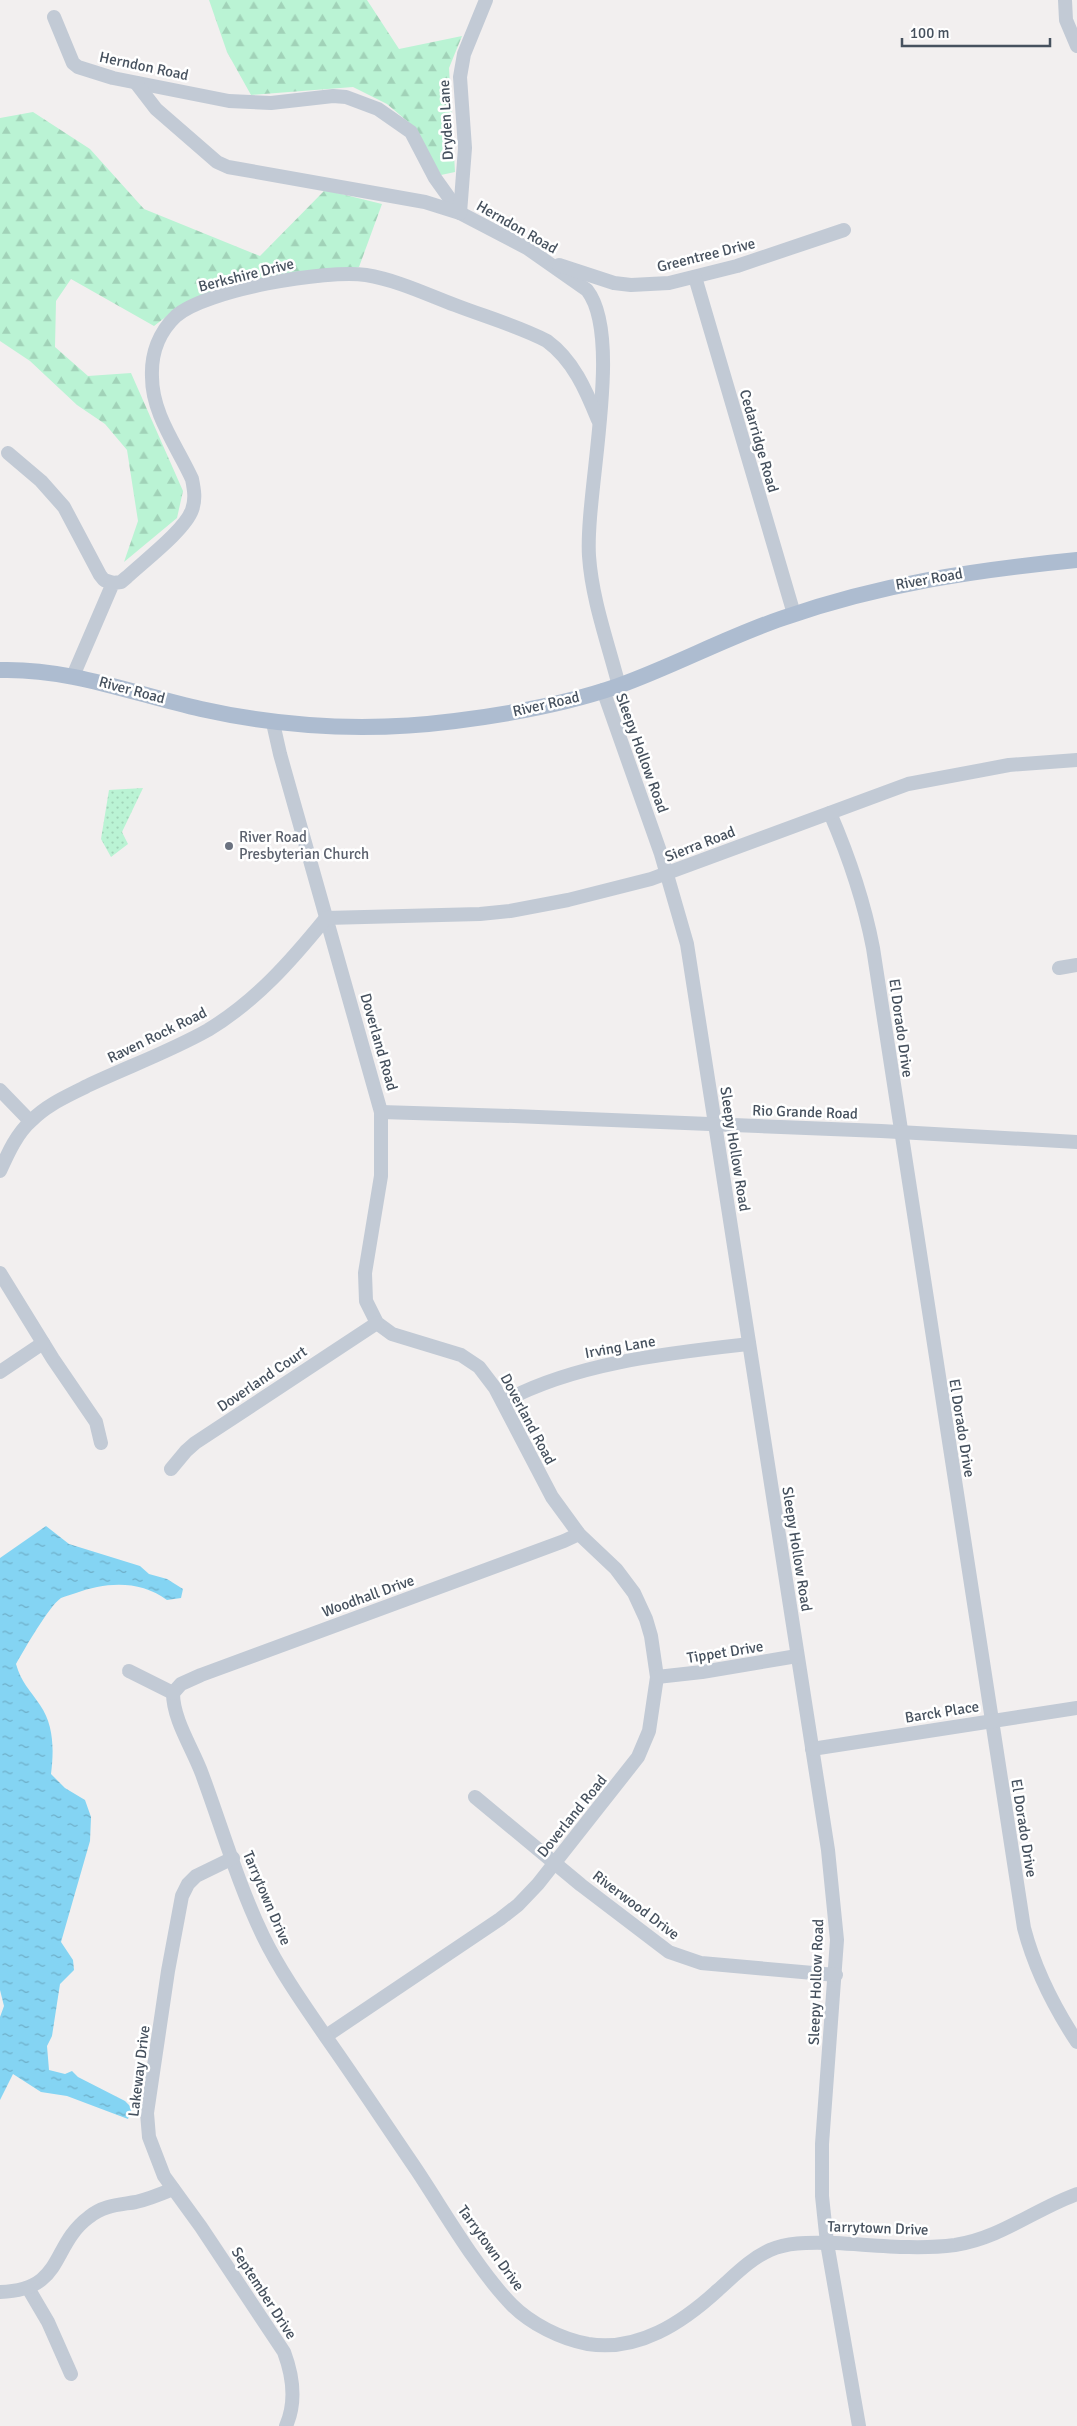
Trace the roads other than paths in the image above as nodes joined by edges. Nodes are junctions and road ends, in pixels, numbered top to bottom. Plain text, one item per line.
1 (486, 0) edge
2 (1065, 0) edge
3 (54, 17) dead end
4 (1077, 46) edge
5 (136, 82) junction
6 (460, 213) junction
7 (844, 230) dead end
8 (546, 262) junction
9 (695, 277) junction
10 (599, 422) junction
11 (8, 453) dead end
12 (1077, 560) edge
13 (113, 583) junction
14 (794, 614) junction
15 (0, 670) edge
16 (73, 676) junction
17 (619, 686) junction
18 (603, 690) junction
19 (273, 723) junction
20 (1077, 760) edge
21 (830, 813) junction
22 (668, 874) junction
23 (326, 918) junction
24 (1077, 965) edge
25 (1059, 968) dead end
26 (0, 1090) edge
27 (381, 1112) junction
28 (30, 1121) junction
29 (715, 1125) junction
30 (900, 1133) junction
31 (1077, 1142) edge
32 (0, 1171) edge
33 (0, 1273) edge
34 (377, 1323) junction
35 (43, 1343) junction
36 (749, 1344) junction
37 (0, 1372) edge
38 (502, 1402) junction
39 (100, 1443) dead end
40 (172, 1470) dead end
41 (579, 1534) junction
42 (797, 1656) junction
43 (129, 1671) dead end
44 (657, 1677) junction
45 (173, 1693) junction
46 (1077, 1708) edge
47 (992, 1721) junction
48 (812, 1749) junction
49 (475, 1797) dead end
50 (232, 1858) junction
51 (555, 1863) junction
52 (836, 1975) junction
53 (326, 2036) junction
54 (1077, 2042) edge
55 (173, 2189) junction
56 (1077, 2194) edge
57 (827, 2243) junction
58 (28, 2288) junction
59 (0, 2292) edge
60 (71, 2374) dead end
61 (286, 2426) edge
62 (859, 2426) edge

1 - 6 street, Dryden Lane
2 - 4 street
3 - 5 street, Herndon Road
5 - 6 street
5 - 6 street, Herndon Road
6 - 8 street, Herndon Road
7 - 9 street, Greentree Drive
8 - 9 street, Greentree Drive
8 - 10 street, Herndon Road
9 - 14 street, Cedarridge Road
10 - 13 street, Berkshire Drive
10 - 17 street, Herndon Road
11 - 13 street
12 - 14 main road, River Road
13 - 16 street
14 - 17 main road, River Road
15 - 16 main road, River Road
16 - 19 main road, River Road
17 - 18 main road, River Road
18 - 19 main road, River Road
18 - 22 street, Sleepy Hollow Road
19 - 23 street, Doverland Road
20 - 21 street, Sierra Road
21 - 22 street, Sierra Road
21 - 30 street, El Dorado Drive
22 - 23 street, Sierra Road
22 - 29 street, Sleepy Hollow Road
23 - 27 street, Doverland Road
23 - 28 street, Raven Rock Road
24 - 25 street
26 - 28 street
27 - 29 street, Rio Grande Road
27 - 34 street, Doverland Road
28 - 32 street, Raven Rock Road
29 - 30 street, Rio Grande Road
29 - 36 street, Sleepy Hollow Road
30 - 31 street, Rio Grande Road
30 - 47 street, El Dorado Drive
33 - 35 street
34 - 38 street, Doverland Road
34 - 40 street, Doverland Court
35 - 37 street
35 - 39 street
36 - 38 street, Irving Lane
36 - 42 street, Sleepy Hollow Road
38 - 41 street, Doverland Road
41 - 44 street, Doverland Road
41 - 45 street, Woodhall Drive
42 - 44 street, Tippet Drive
42 - 48 street, Sleepy Hollow Road
43 - 45 street
44 - 51 street, Doverland Road
45 - 50 street, Tarrytown Drive
46 - 47 street, Barck Place
47 - 48 street, Barck Place
47 - 54 street, El Dorado Drive
48 - 52 street, Sleepy Hollow Road
49 - 51 street, Riverwood Drive
50 - 53 street, Tarrytown Drive
50 - 55 street, Lakeway Drive
51 - 52 street, Riverwood Drive
51 - 53 street, Doverland Road
52 - 57 street, Sleepy Hollow Road
53 - 57 street, Tarrytown Drive
55 - 58 street
55 - 61 street, September Drive
56 - 57 street, Tarrytown Drive
57 - 62 street, Sleepy Hollow Road
58 - 59 street
58 - 60 street

